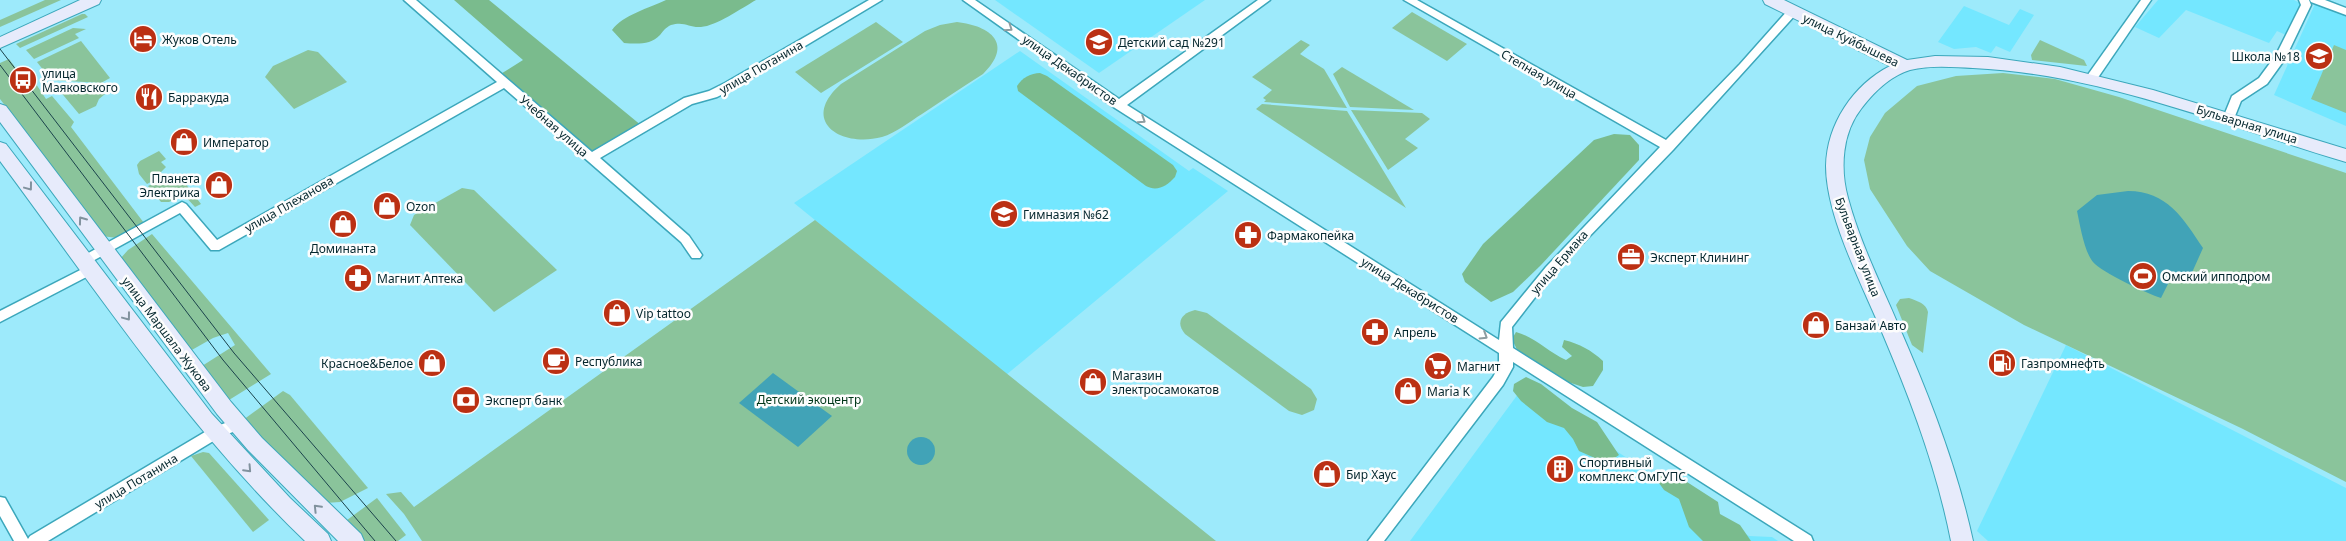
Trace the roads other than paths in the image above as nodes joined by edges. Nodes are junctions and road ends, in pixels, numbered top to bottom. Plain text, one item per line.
1 (93, 0) edge
2 (409, 0) edge
3 (877, 0) edge
4 (968, 0) edge
5 (1265, 0) edge
6 (1409, 0) edge
7 (2146, 0) edge
8 (2304, 0) edge
9 (2315, 0) edge
10 (1785, 4) edge
11 (2346, 12) edge
12 (0, 43) edge
13 (1905, 66) junction
14 (2090, 79) junction
15 (504, 83) junction
16 (1119, 105) junction
17 (0, 110) edge
18 (2229, 118) junction
19 (1669, 147) junction
20 (0, 148) edge
21 (2346, 156) edge
22 (591, 158) junction
23 (103, 250) junction
24 (696, 254) dead end
25 (88, 264) junction
26 (0, 317) edge
27 (1507, 350) junction
28 (238, 424) junction
29 (215, 433) junction
30 (0, 503) edge
31 (22, 541) edge
32 (35, 541) edge
33 (320, 541) edge
34 (353, 541) edge
35 (1375, 541) edge
36 (1806, 541) edge
37 (1962, 541) edge

1 - 12 main road
2 - 15 street, Учебная улица
3 - 22 street, улица Потанина
4 -> 16 street, улица Декабристов
5 - 16 street
6 - 19 street, Степная улица
7 - 14 street
8 - 18 street
9 - 11 street
10 - 13 main road, улица Куйбышева
10 - 19 street, улица Ермака
13 - 14 main road, Бульварная улица
13 - 37 main road, Бульварная улица
14 - 18 main road, Бульварная улица
15 - 22 street, Учебная улица
15 - 23 street, улица Плеханова
16 -> 27 street, улица Декабристов
23 -> 17 main road, улица Маршала Жукова
18 - 21 main road, Бульварная улица
19 - 27 street, улица Ермака
20 -> 25 main road, улица Маршала Жукова
22 - 24 street, Учебная улица
23 - 25 street, улица Плеханова
23 - 28 main road, улица Маршала Жукова
25 - 26 street, улица Плеханова
25 -> 29 main road, улица Маршала Жукова
27 - 35 street, улица Ермака
27 - 36 street, улица Декабристов
28 - 29 street, улица Потанина
34 -> 28 main road, улица Маршала Жукова
29 - 32 street, улица Потанина
29 -> 33 main road, улица Маршала Жукова
30 - 31 street

